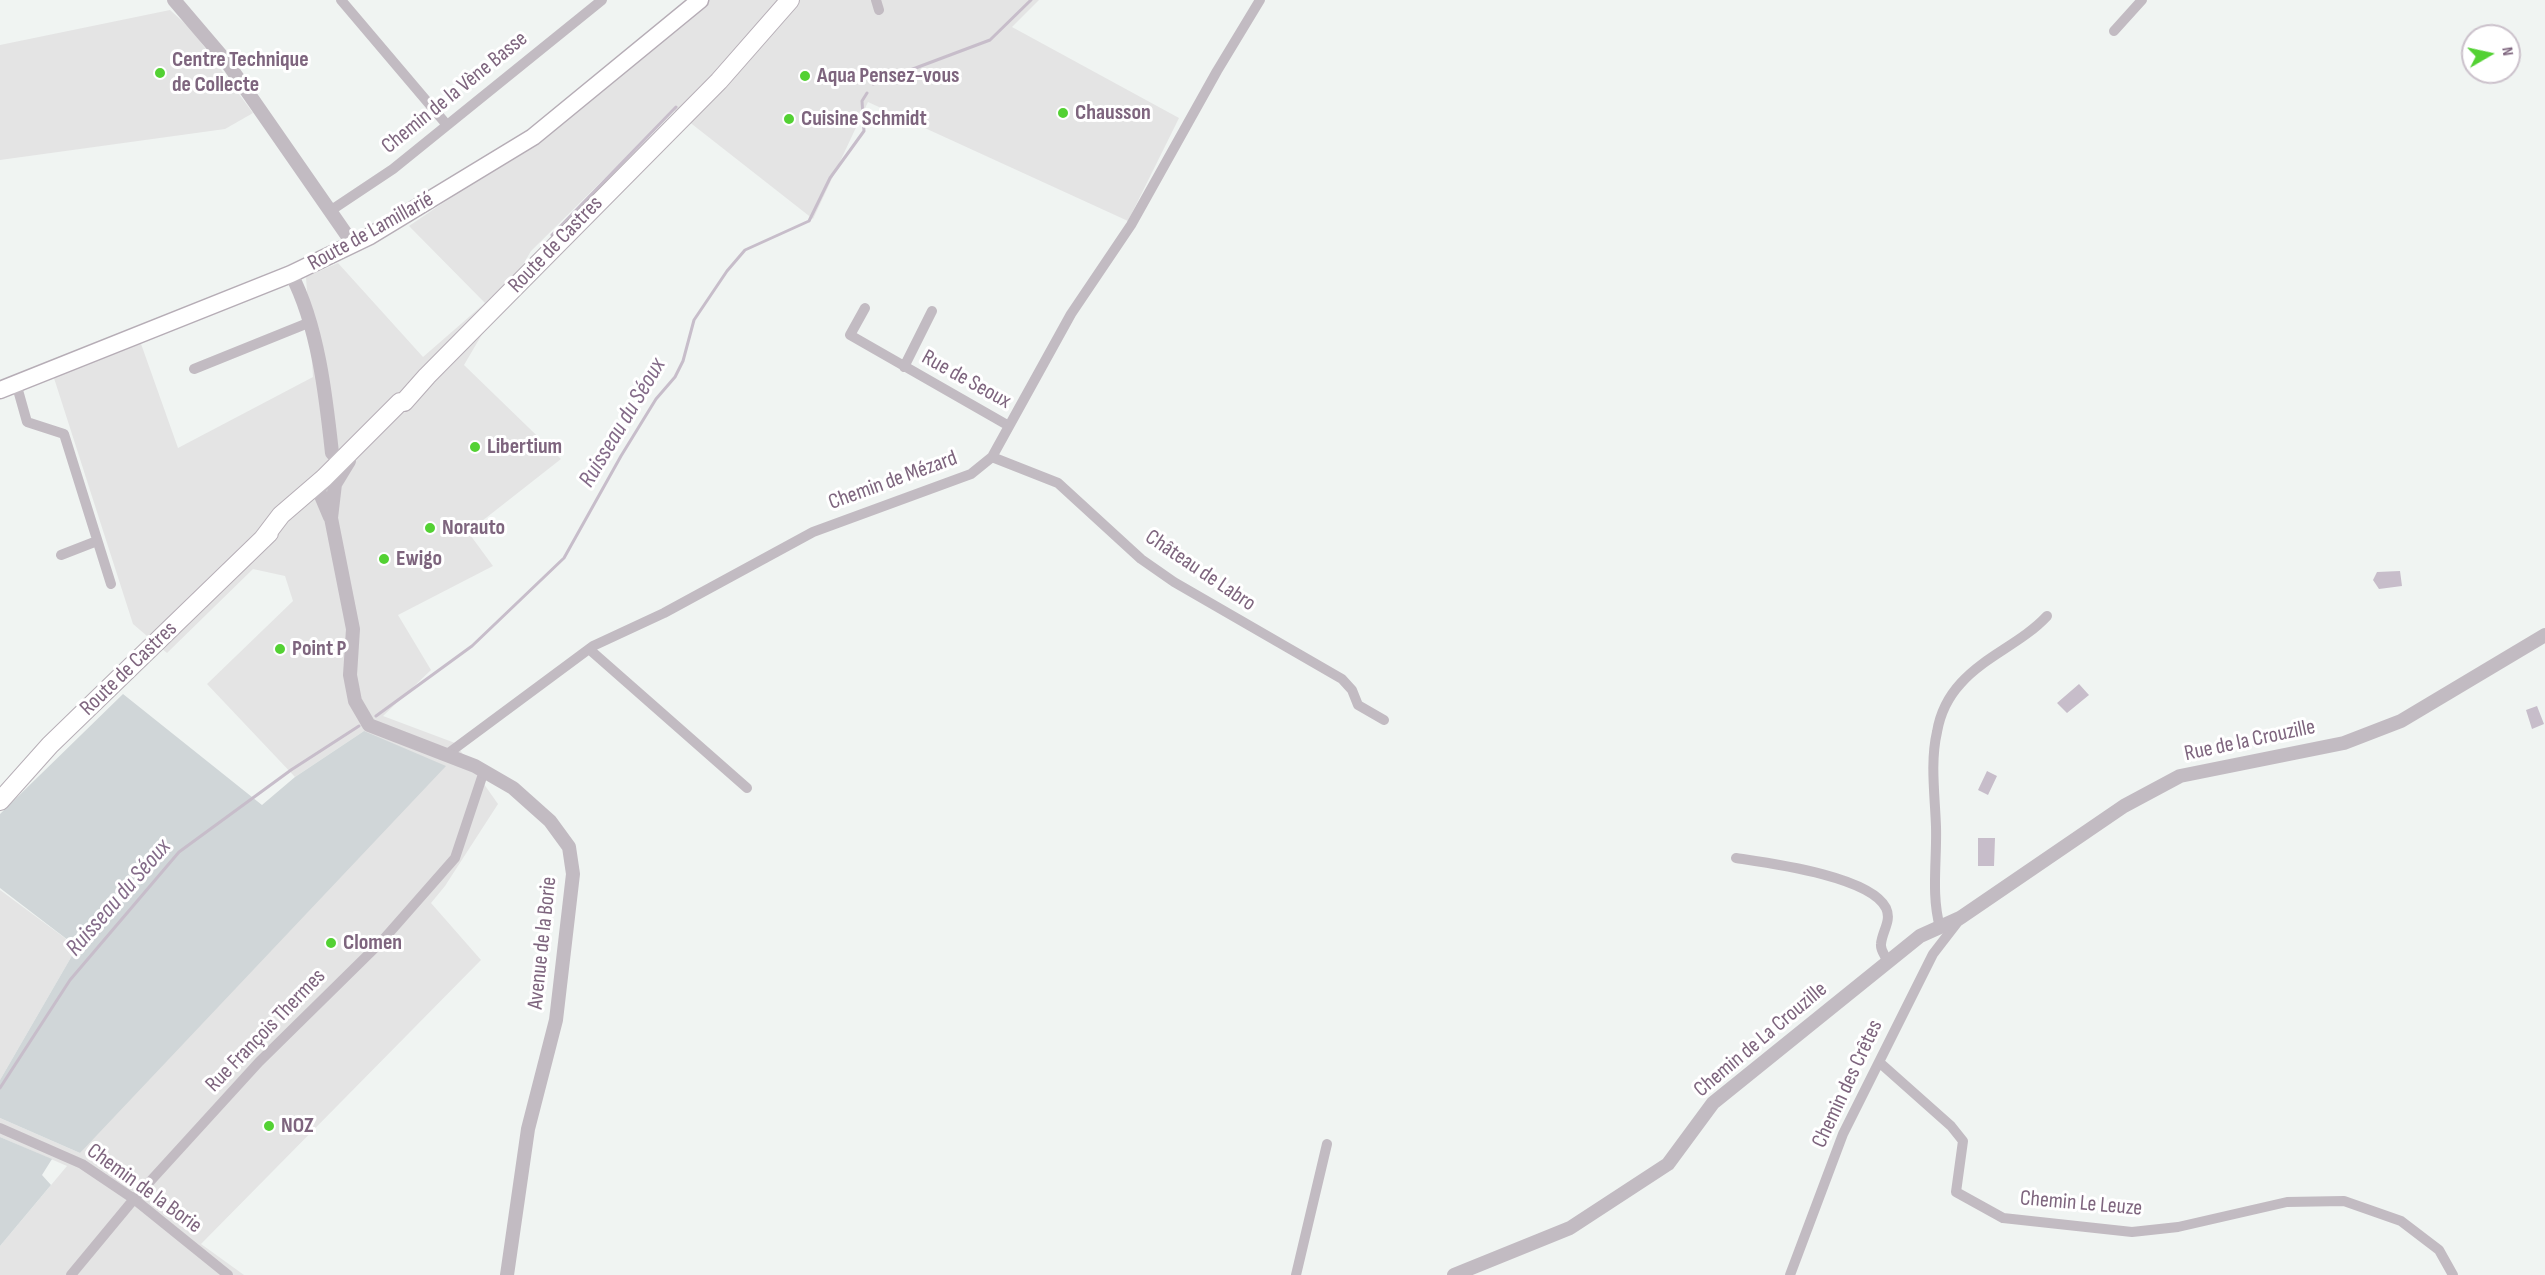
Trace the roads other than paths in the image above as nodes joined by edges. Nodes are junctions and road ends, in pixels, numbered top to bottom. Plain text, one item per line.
1 (174, 0) edge
2 (341, 0) edge
3 (602, 0) edge
4 (700, 0) edge
5 (781, 0) edge
6 (790, 0) edge
7 (1260, 0) edge
8 (2142, 0) edge
9 (2114, 31) dead end
10 (685, 113) junction
11 (447, 125) junction
12 (330, 211) junction
13 (353, 244) junction
14 (291, 274) junction
15 (865, 308) dead end
16 (932, 311) dead end
17 (308, 323) junction
18 (904, 367) junction
19 (194, 369) dead end
20 (8, 387) edge
21 (1009, 426) junction
22 (373, 428) junction
23 (332, 453) dead end
24 (992, 457) junction
25 (324, 478) junction
26 (331, 518) junction
27 (97, 541) junction
28 (61, 555) dead end
29 (111, 584) dead end
30 (2047, 616) dead end
31 (2545, 635) edge
32 (589, 649) junction
33 (1384, 720) dead end
34 (446, 755) junction
35 (484, 771) junction
36 (747, 788) dead end
37 (0, 801) edge
38 (1736, 858) dead end
39 (1960, 918) junction
40 (1942, 927) junction
41 (1887, 964) junction
42 (1879, 1062) junction
43 (0, 1128) edge
44 (1327, 1144) dead end
45 (134, 1199) junction
46 (71, 1275) edge
47 (228, 1275) edge
48 (507, 1275) edge
49 (1296, 1275) edge
50 (1454, 1275) edge
51 (1790, 1275) edge
52 (2453, 1275) edge

1 - 12 street
2 - 11 street
3 - 11 street, Chemin de la Vène Basse
4 - 13 main road, Route de Lamillarié
5 - 10 main road, Route de Castres
6 - 10 main road, Route de Castres
7 - 21 street, Chemin de Mézard
8 - 9 street
10 - 22 main road, Route de Castres
11 - 12 street, Chemin de la Vène Basse
12 - 13 street
13 - 14 main road, Route de Lamillarié
14 - 17 street
14 - 20 main road, Route de Lamillarié
15 - 18 street, Rue de Seoux
16 - 18 street, Rue de Seoux
17 - 19 street
17 - 23 street
18 - 21 street, Rue de Seoux
20 - 27 street
21 - 24 street, Chemin de Mézard
22 - 25 main road, Route de Castres
22 - 26 street, Avenue de la Borie
24 - 32 street, Chemin de Mézard
24 - 33 street, Château de Labro
25 - 26 street, Avenue de la Borie
25 - 37 main road, Route de Castres
26 - 34 street, Avenue de la Borie
27 - 28 street
27 - 29 street
30 - 40 street
31 - 39 street, Rue de la Crouzille
32 - 34 street, Chemin de Mézard
32 - 36 street
34 - 35 street, Avenue de la Borie
35 - 45 street, Rue François Thermes
35 - 48 street, Avenue de la Borie
38 - 41 street
39 - 40 street, Rue de la Crouzille
39 - 42 street, Chemin des Crêtes
40 - 41 street, Chemin de La Crouzille
41 - 50 street, Chemin de La Crouzille
42 - 51 street, Chemin des Crêtes
42 - 52 street, Chemin Le Leuze
43 - 45 street, Chemin de la Borie
44 - 49 street
45 - 46 street, Rue François Thermes
45 - 47 street, Chemin de la Borie

